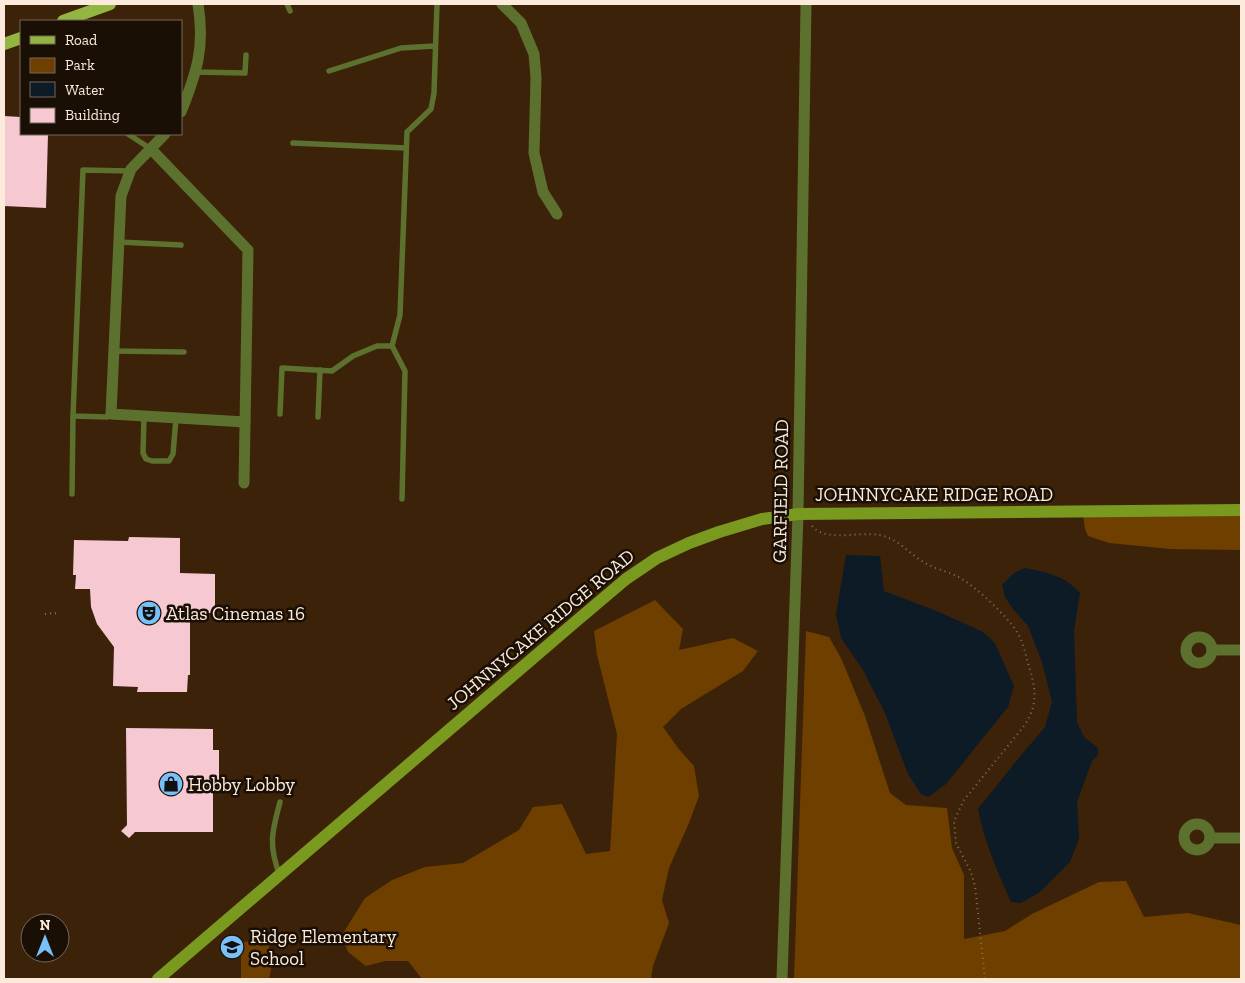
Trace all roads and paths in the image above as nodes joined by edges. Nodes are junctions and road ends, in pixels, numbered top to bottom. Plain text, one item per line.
1 (198, 4) edge
2 (287, 4) edge
3 (438, 4) edge
4 (502, 4) edge
5 (806, 4) edge
6 (104, 5) edge
7 (290, 11) dead end
8 (66, 20) edge
9 (20, 38) edge
10 (4, 44) edge
11 (436, 46) junction
12 (246, 55) dead end
13 (329, 71) dead end
14 (196, 72) junction
15 (182, 109) edge
16 (130, 135) edge
17 (164, 135) edge
18 (293, 143) dead end
19 (406, 148) junction
20 (151, 149) junction
21 (130, 172) junction
22 (557, 214) dead end
23 (118, 242) junction
24 (181, 245) dead end
25 (392, 346) junction
26 (114, 351) junction
27 (184, 352) dead end
28 (320, 370) junction
29 (111, 414) junction
30 (280, 414) dead end
31 (73, 416) junction
32 (144, 416) junction
33 (318, 417) dead end
34 (176, 418) junction
35 (244, 422) junction
36 (244, 483) dead end
37 (72, 494) dead end
38 (402, 499) dead end
39 (1241, 510) edge
40 (812, 513) junction
41 (798, 514) junction
42 (58, 613) dead end
43 (45, 614) dead end
44 (1212, 650) dead end
45 (1241, 650) edge
46 (280, 802) dead end
47 (1210, 838) dead end
48 (1241, 838) edge
49 (280, 876) junction
50 (158, 979) edge
51 (782, 979) edge
52 (985, 979) edge

1 - 14 street
2 - 7 lane
3 - 11 lane
4 - 22 street
5 - 41 street, GARFIELD ROAD
6 - 8 main road
9 - 10 main road
11 - 13 lane
11 - 19 lane
12 - 14 lane
14 - 15 street
16 - 20 lane
17 - 20 street
18 - 19 lane
19 - 25 lane
20 - 21 street
20 - 35 street
21 - 23 street
21 - 31 lane
23 - 24 lane
23 - 26 street
25 - 28 lane
25 - 38 lane
26 - 27 lane
26 - 29 street
28 - 30 lane
28 - 33 lane
29 - 31 lane
29 - 32 street
31 - 37 lane
32 - 34 street
32 - 34 lane
34 - 35 street
35 - 36 street
39 - 40 main road, JOHNNYCAKE RIDGE ROAD
40 - 41 main road, JOHNNYCAKE RIDGE ROAD
40 - 52 path
41 - 49 main road, JOHNNYCAKE RIDGE ROAD
41 - 51 street, GARFIELD ROAD
42 - 43 path
44 - 45 street
46 - 49 lane
47 - 48 street
49 - 50 main road, JOHNNYCAKE RIDGE ROAD

